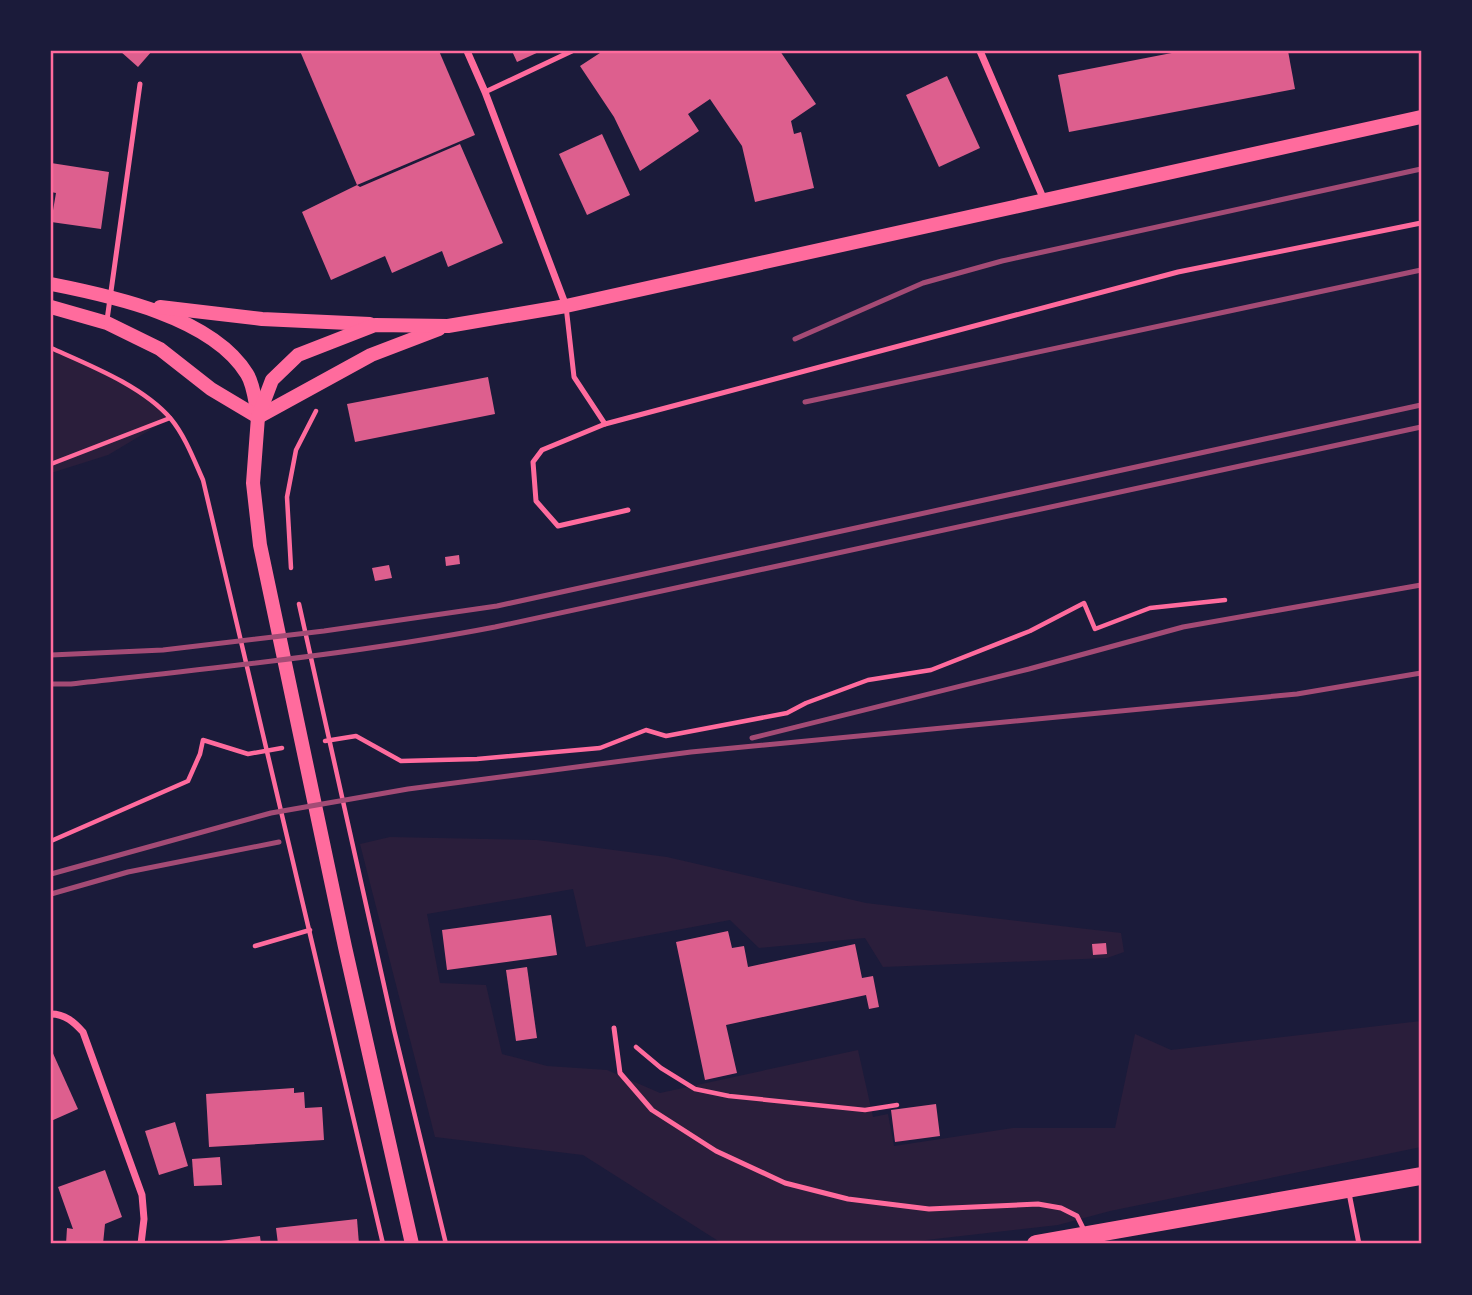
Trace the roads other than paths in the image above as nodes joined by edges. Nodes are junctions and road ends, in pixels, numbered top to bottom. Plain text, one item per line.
1 (467, 51) edge
2 (572, 51) edge
3 (979, 51) edge
4 (140, 84) dead end
5 (485, 92) junction
6 (1421, 117) edge
7 (1044, 200) junction
8 (1421, 223) edge
9 (51, 284) edge
10 (110, 298) junction
11 (137, 304) junction
12 (566, 306) junction
13 (51, 307) edge
14 (107, 323) junction
15 (375, 325) junction
16 (448, 326) junction
17 (258, 416) junction
18 (606, 424) junction
19 (628, 510) dead end
20 (51, 1014) edge
21 (614, 1028) road end
22 (1421, 1177) edge
23 (1348, 1190) junction
24 (1086, 1235) junction
25 (141, 1244) edge
26 (412, 1244) edge
27 (1036, 1244) edge
28 (1359, 1244) edge

1 - 5 street
2 - 5 lane
3 - 7 street
4 - 10 lane
5 - 12 street
6 - 7 main road
7 - 12 main road
8 - 18 lane
9 - 10 main road
10 - 11 main road
10 - 14 lane
11 - 15 main road
11 - 17 main road
12 - 16 main road
12 - 18 lane
13 - 14 main road
14 - 17 main road
15 - 16 main road
15 - 17 main road
16 - 17 main road
17 - 26 main road
18 - 19 lane
20 - 25 street
21 - 24 lane
22 - 23 main road
23 - 24 main road
23 - 28 lane
24 - 27 main road

